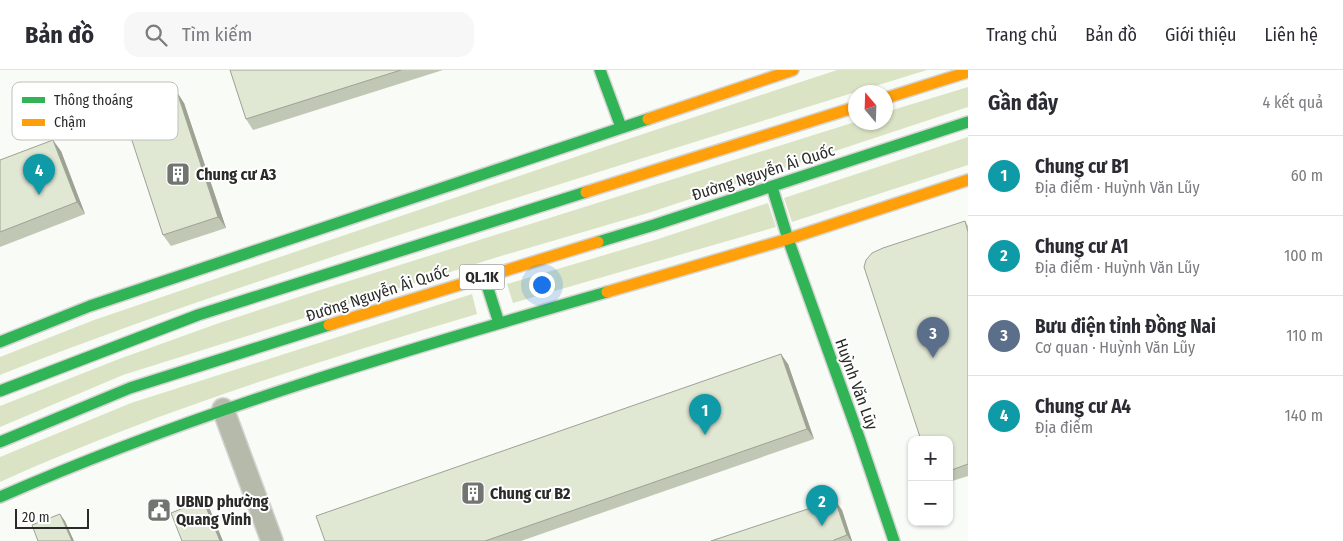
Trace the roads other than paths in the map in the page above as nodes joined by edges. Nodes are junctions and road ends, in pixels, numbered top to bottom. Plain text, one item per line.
1 (600, 70) edge
2 (793, 70) edge
3 (968, 72) edge
4 (893, 96) edge
5 (848, 110) edge
6 (968, 122) edge
7 (621, 127) junction
8 (968, 180) edge
9 (772, 187) junction
10 (788, 239) junction
11 (484, 276) junction
12 (499, 323) junction
13 (0, 342) edge
14 (0, 391) edge
15 (224, 409) junction
16 (0, 442) edge
17 (0, 497) edge
18 (272, 541) edge
19 (894, 541) edge

1 - 7 main road
2 - 7 main road
3 - 4 main road
5 - 14 main road, Đường Nguyễn Ái Quốc
6 - 9 main road, Đường Nguyễn Ái Quốc / QL.1K
7 - 13 main road
8 - 10 main road
9 - 10 main road, Huỳnh Văn Lũy
9 - 11 main road, Đường Nguyễn Ái Quốc / QL.1K
10 - 12 main road
10 - 19 main road, Huỳnh Văn Lũy
11 - 12 main road
11 - 16 main road, Đường Nguyễn Ái Quốc / QL.1K
12 - 15 main road
15 - 17 main road
15 - 18 street

